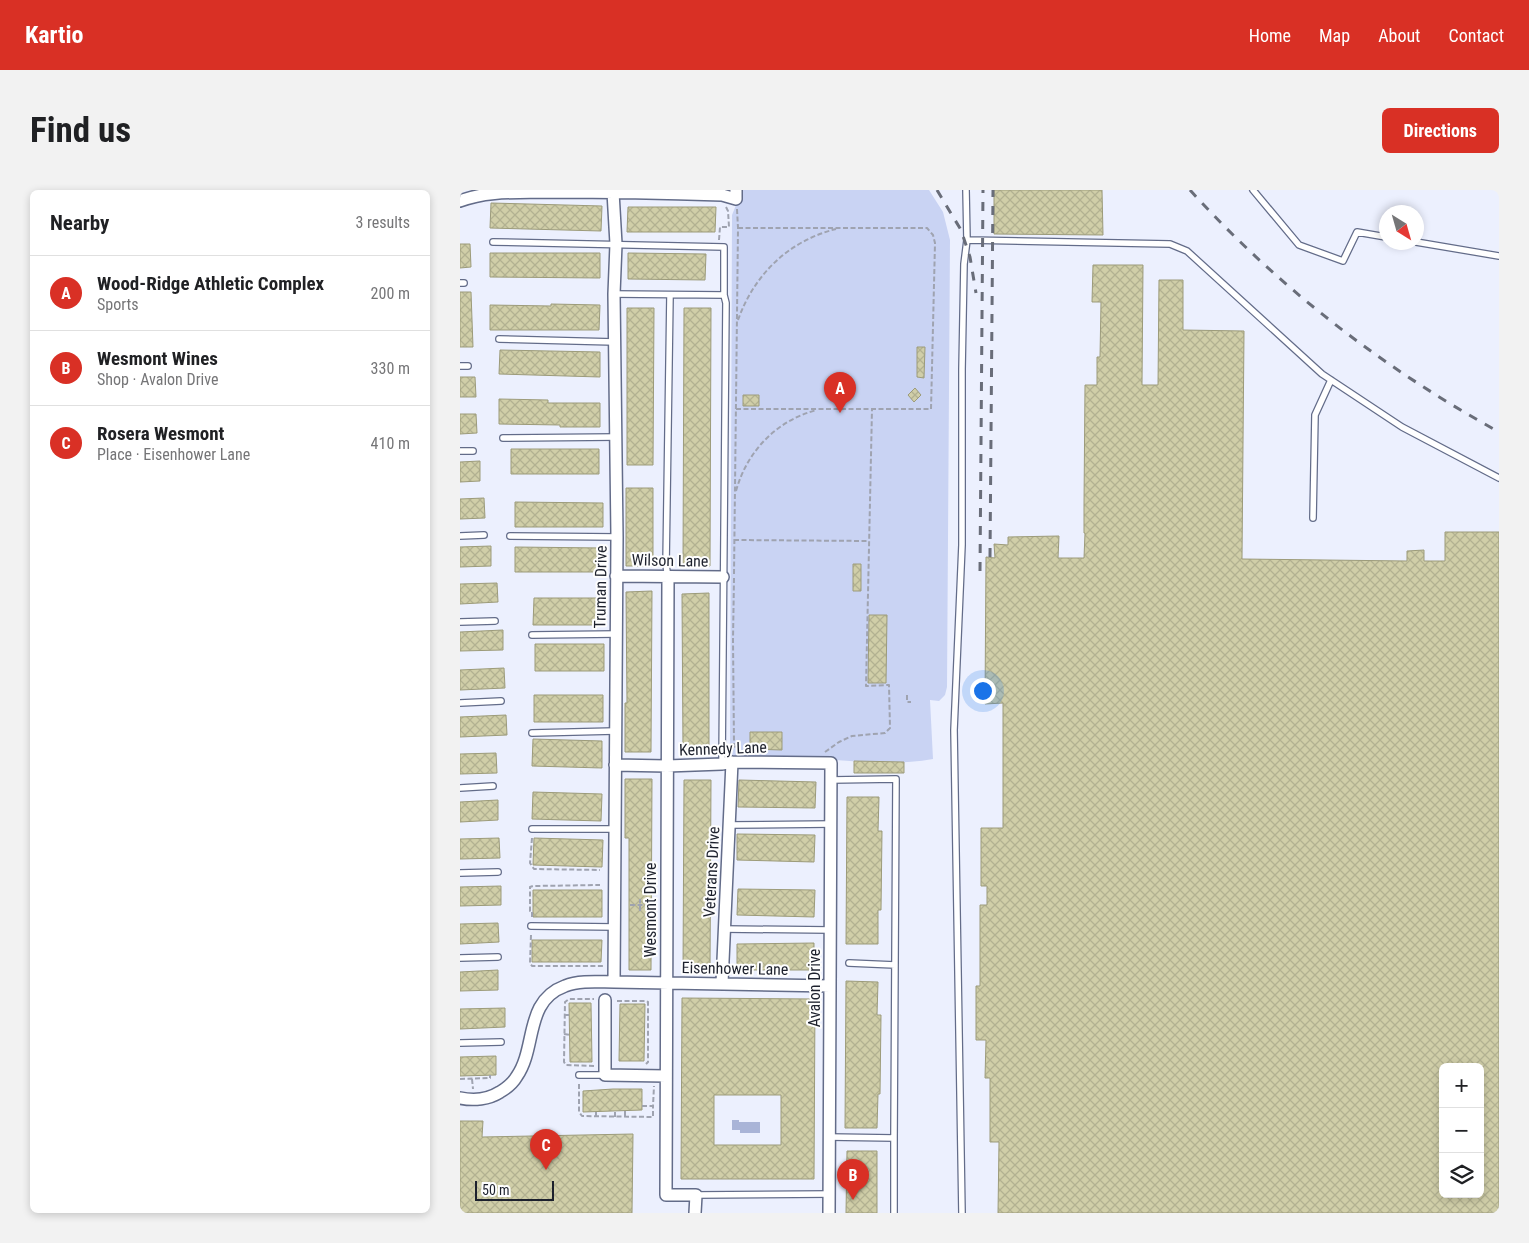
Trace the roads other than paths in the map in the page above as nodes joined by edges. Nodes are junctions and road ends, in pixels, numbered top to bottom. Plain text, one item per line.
1 (966, 190) edge
2 (1253, 190) edge
3 (574, 191) edge
4 (614, 192) junction
5 (640, 192) edge
6 (471, 193) edge
7 (736, 194) edge
8 (460, 201) edge
9 (1379, 236) edge
10 (967, 240) junction
11 (493, 242) dead end
12 (1424, 243) edge
13 (616, 244) junction
14 (1499, 256) edge
15 (614, 294) junction
16 (724, 294) junction
17 (670, 295) junction
18 (499, 339) dead end
19 (615, 342) junction
20 (460, 366) edge
21 (468, 366) dead end
22 (1331, 380) junction
23 (616, 437) junction
24 (503, 438) dead end
25 (460, 451) edge
26 (473, 451) dead end
27 (1499, 478) edge
28 (1313, 518) dead end
29 (484, 535) dead end
30 (460, 536) edge
31 (510, 536) dead end
32 (617, 537) junction
33 (616, 576) junction
34 (723, 577) junction
35 (668, 578) junction
36 (495, 621) dead end
37 (460, 622) edge
38 (616, 634) junction
39 (532, 635) dead end
40 (501, 701) dead end
41 (460, 703) edge
42 (615, 731) junction
43 (532, 733) dead end
44 (727, 763) junction
45 (831, 763) joint
46 (615, 765) junction
47 (667, 766) junction
48 (831, 780) junction
49 (493, 786) dead end
50 (460, 788) edge
51 (831, 824) junction
52 (730, 825) junction
53 (532, 829) road end
54 (615, 829) junction
55 (498, 872) dead end
56 (460, 873) edge
57 (532, 926) road end
58 (614, 926) junction
59 (724, 929) junction
60 (830, 930) junction
61 (498, 956) dead end
62 (460, 958) edge
63 (849, 963) dead end
64 (895, 965) junction
65 (614, 982) junction
66 (666, 983) junction
67 (722, 983) junction
68 (830, 986) junction
69 (605, 1000) road end
70 (501, 1042) dead end
71 (460, 1043) edge
72 (602, 1071) junction
73 (579, 1075) road end
74 (666, 1076) junction
75 (460, 1098) edge
76 (829, 1137) junction
77 (894, 1138) junction
78 (829, 1194) junction
79 (696, 1195) junction
80 (696, 1213) edge
81 (829, 1213) edge
82 (894, 1213) edge
83 (962, 1213) edge

1 - 10 lane
2 - 9 lane
3 - 4 street
3 - 6 street
4 - 5 street
4 - 13 street, Truman Drive
5 - 7 street
6 - 8 street
10 - 22 lane
10 - 83 lane
11 - 13 lane
12 - 14 lane
13 - 15 street, Truman Drive
13 - 16 lane
15 - 17 lane
15 - 19 street, Truman Drive
16 - 17 lane
16 - 34 lane
17 - 35 lane
18 - 19 lane
19 - 23 street, Truman Drive
20 - 21 lane
22 - 27 lane
22 - 28 lane
23 - 24 lane
23 - 32 street, Truman Drive
25 - 26 lane
29 - 30 lane
31 - 32 lane
32 - 33 street, Truman Drive
33 - 35 street, Wilson Lane
33 - 38 street, Truman Drive
34 - 35 street, Wilson Lane
34 - 44 lane
35 - 47 street, Wesmont Drive
36 - 37 lane
38 - 39 lane
38 - 42 street, Truman Drive
40 - 41 lane
42 - 43 lane
42 - 46 street, Truman Drive
44 - 45 street, Kennedy Lane
44 - 47 street, Kennedy Lane
44 - 52 street, Veterans Drive
45 - 48 street, Avalon Drive
46 - 47 street, Kennedy Lane
46 - 54 street, Truman Drive
47 - 66 street, Wesmont Drive
48 - 51 street, Avalon Drive
48 - 64 lane
49 - 50 lane
51 - 52 lane
51 - 60 street, Avalon Drive
52 - 59 street, Veterans Drive
53 - 54 lane
54 - 58 street, Truman Drive
55 - 56 lane
57 - 58 lane
58 - 65 street, Truman Drive
59 - 60 lane
59 - 67 street, Veterans Drive
60 - 68 street, Avalon Drive
61 - 62 lane
63 - 64 lane
64 - 77 lane
65 - 66 street, Eisenhower Lane
65 - 75 street, Eisenhower Lane
66 - 67 street, Eisenhower Lane
66 - 74 street, Wesmont Drive
67 - 68 street, Eisenhower Lane
68 - 76 street, Avalon Drive
69 - 72 street
70 - 71 lane
72 - 73 lane
72 - 74 street
74 - 79 street, Wesmont Drive
76 - 77 lane
76 - 78 street, Avalon Drive
77 - 82 lane
78 - 79 lane
78 - 81 street, Avalon Drive
79 - 80 street

